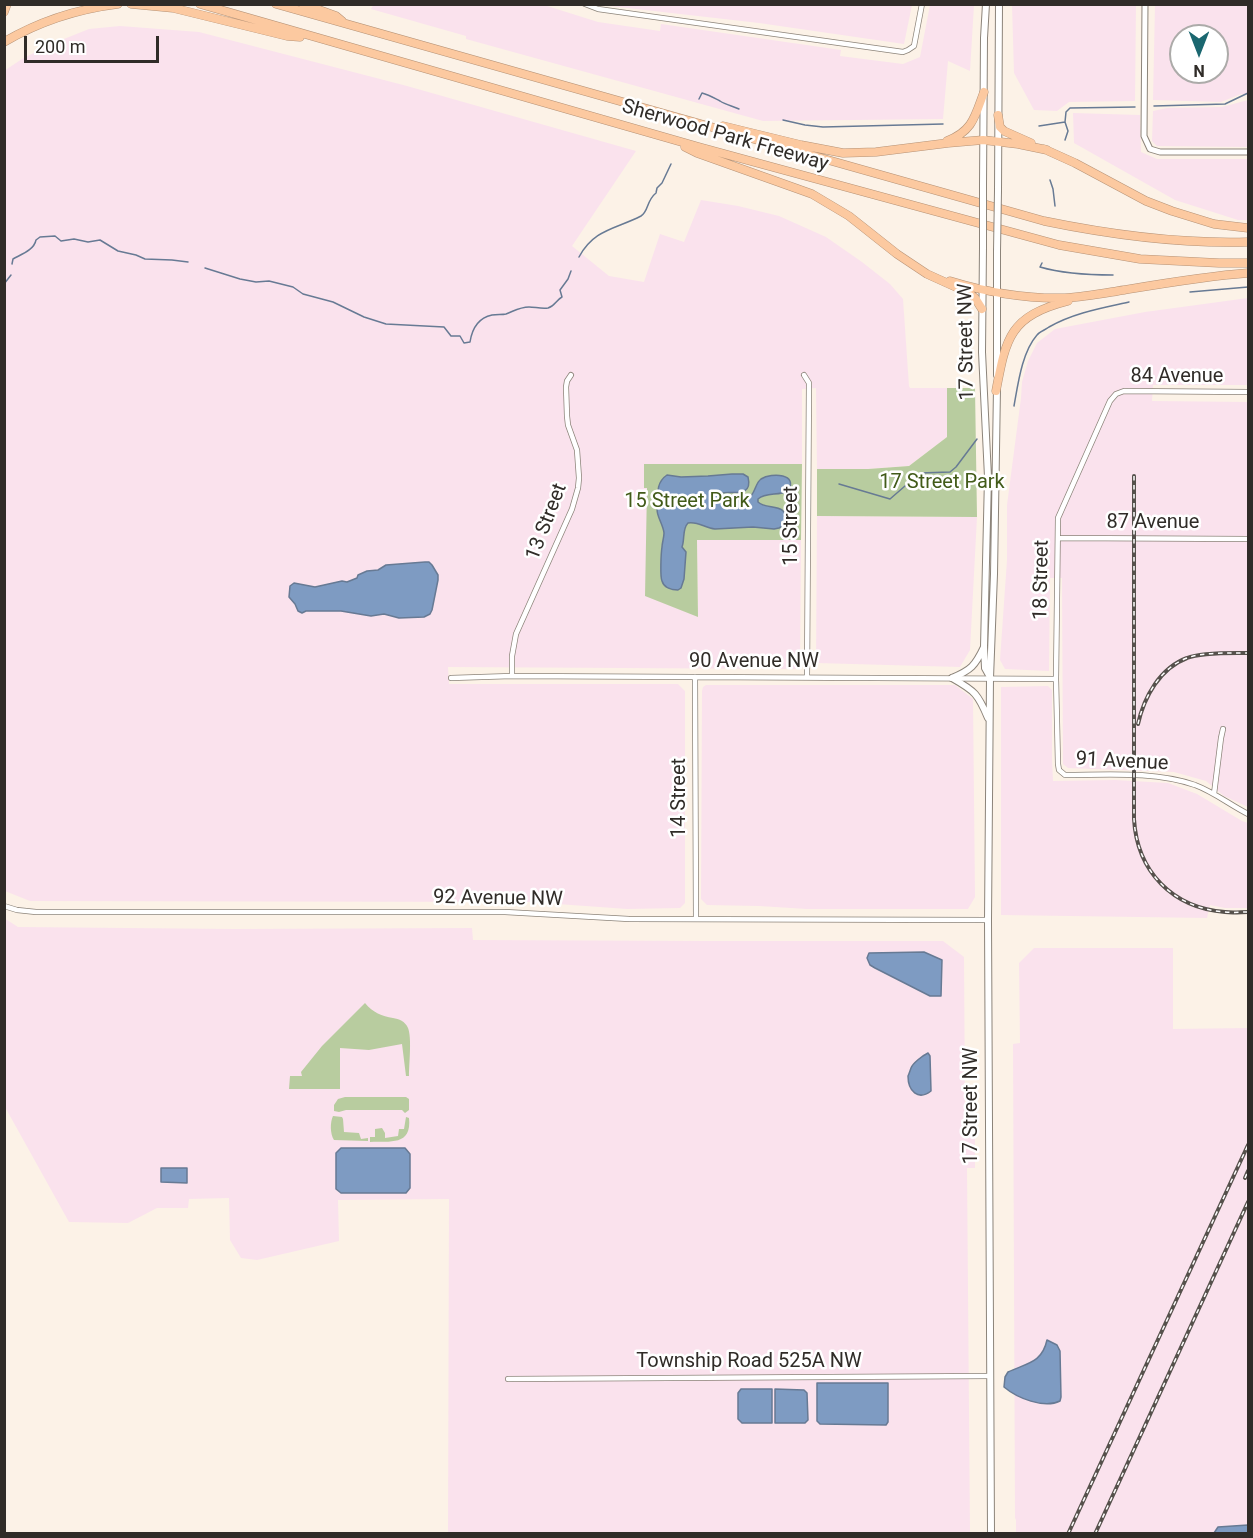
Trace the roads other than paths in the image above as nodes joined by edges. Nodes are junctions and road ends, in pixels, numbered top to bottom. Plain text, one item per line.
1 (7, 4) edge
2 (118, 4) edge
3 (131, 4) edge
4 (200, 4) edge
5 (276, 4) edge
6 (303, 4) edge
7 (585, 4) edge
8 (922, 4) edge
9 (986, 4) edge
10 (999, 4) edge
11 (1145, 4) edge
12 (598, 7) edge
13 (4, 12) edge
14 (348, 25) junction
15 (316, 38) junction
16 (4, 42) edge
17 (984, 92) junction
18 (998, 115) junction
19 (672, 116) junction
20 (659, 134) junction
21 (983, 140) junction
22 (998, 142) junction
23 (922, 147) junction
24 (1047, 150) junction
25 (1248, 152) edge
26 (1248, 228) edge
27 (1248, 242) edge
28 (1248, 262) edge
29 (913, 264) junction
30 (1248, 273) edge
31 (983, 289) junction
32 (997, 291) junction
33 (1084, 296) junction
34 (982, 309) junction
35 (572, 375) dead end
36 (804, 375) dead end
37 (996, 391) junction
38 (1248, 392) edge
39 (1110, 401) joint
40 (1058, 537) junction
41 (1248, 539) edge
42 (984, 647) junction
43 (512, 676) junction
44 (695, 677) junction
45 (807, 677) junction
46 (451, 678) dead end
47 (952, 678) junction
48 (990, 678) junction
49 (1056, 679) junction
50 (989, 721) junction
51 (1223, 729) dead end
52 (1059, 771) joint
53 (1214, 794) junction
54 (1248, 814) edge
55 (6, 907) edge
56 (696, 919) junction
57 (988, 920) junction
58 (990, 1376) junction
59 (508, 1378) dead end
60 (992, 1533) edge

1 - 13 highway
2 - 16 highway
3 - 15 highway
4 - 15 highway, Sherwood Park Freeway
5 - 14 highway, Sherwood Park Freeway
6 - 14 highway
7 - 12 street
8 - 12 street
9 - 17 main road, 17 Street NW
10 - 18 main road, 17 Street NW
11 - 25 street
14 - 19 highway, Sherwood Park Freeway
15 - 20 highway, Sherwood Park Freeway
17 - 21 main road, 17 Street NW
17 - 23 highway
18 - 22 main road, 17 Street NW
18 - 24 highway
19 - 23 highway
19 - 27 highway, Sherwood Park Freeway
20 - 28 highway, Sherwood Park Freeway
20 - 29 highway
21 - 22 highway
21 - 23 highway
21 - 31 main road, 17 Street NW, bridge
22 - 24 highway
22 - 32 main road, 17 Street NW, bridge
24 - 26 highway
29 - 31 highway
29 - 34 highway
30 - 33 highway
31 - 32 highway
31 - 34 main road, 17 Street NW
32 - 33 highway
32 - 37 main road, 17 Street NW
33 - 37 highway
34 - 42 main road, 17 Street NW
35 - 43 street, 13 Street
36 - 45 street, 15 Street
37 - 48 main road, 17 Street NW
38 - 39 street, 84 Avenue
39 - 40 street, 18 Street
40 - 41 street, 87 Avenue
40 - 49 street, 18 Street
42 - 47 main road
42 - 48 main road, 17 Street NW
43 - 44 street, 90 Avenue NW
43 - 46 street, 90 Avenue NW
44 - 45 street, 90 Avenue NW
44 - 56 street, 14 Street
45 - 47 street, 90 Avenue NW
47 - 48 street, 90 Avenue NW
47 - 50 main road
48 - 49 street, 90 Avenue NW
48 - 50 main road, 17 Street NW
49 - 52 street, 18 Street
50 - 57 main road, 17 Street NW
51 - 53 street
52 - 53 street, 91 Avenue
53 - 54 street, 91 Avenue
55 - 56 street, 92 Avenue NW
56 - 57 street, 92 Avenue NW
57 - 58 main road, 17 Street NW
58 - 59 street, Township Road 525A NW
58 - 60 main road, 17 Street NW

